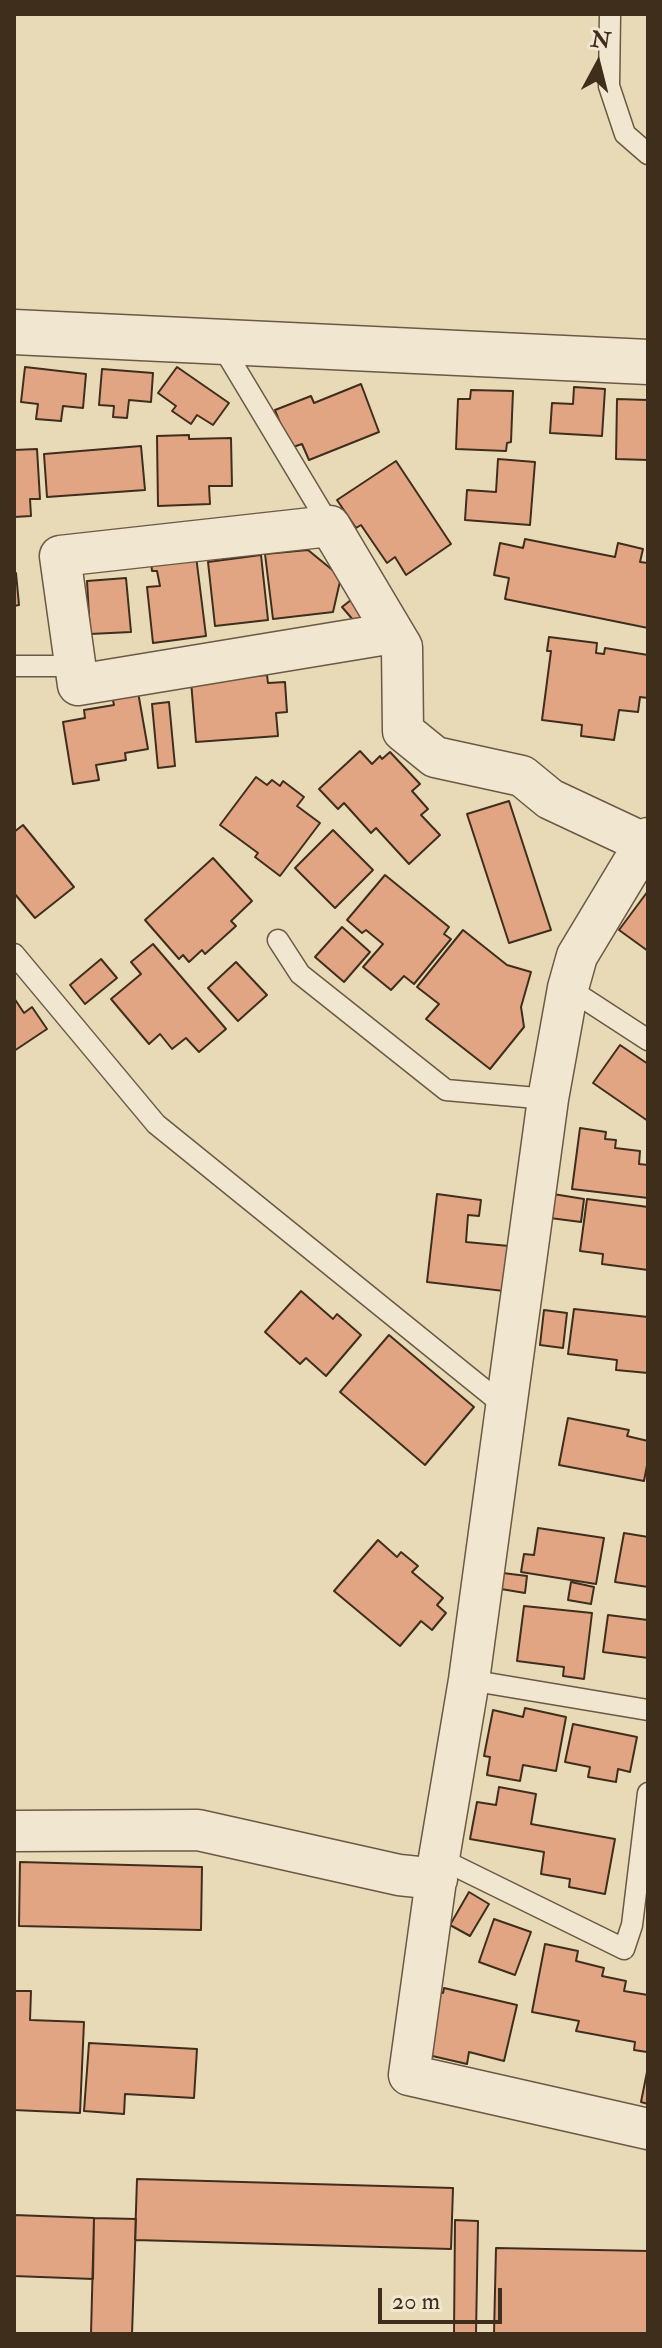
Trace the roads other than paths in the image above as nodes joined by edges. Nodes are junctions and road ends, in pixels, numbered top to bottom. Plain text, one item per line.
1 (610, 14) edge
2 (648, 154) edge
3 (14, 332) edge
4 (219, 341) junction
5 (648, 362) edge
6 (330, 526) junction
7 (393, 633) junction
8 (14, 666) edge
9 (75, 666) junction
10 (647, 841) edge
11 (278, 940) dead end
12 (14, 954) edge
13 (568, 988) junction
14 (648, 1040) edge
15 (548, 1099) junction
16 (507, 1408) junction
17 (469, 1680) junction
18 (648, 1710) edge
19 (648, 1793) edge
20 (14, 1831) edge
21 (438, 1868) junction
22 (648, 2129) edge

1 - 2 lane
3 - 4 street
4 - 5 street
4 - 6 lane
6 - 7 street
6 - 9 street
7 - 9 street
7 - 10 street
8 - 9 lane
10 - 13 street
11 - 15 lane
12 - 16 lane
13 - 14 lane
13 - 15 street
15 - 16 street
16 - 17 street
17 - 18 lane
17 - 21 street
19 - 21 lane
20 - 21 street
21 - 22 street

